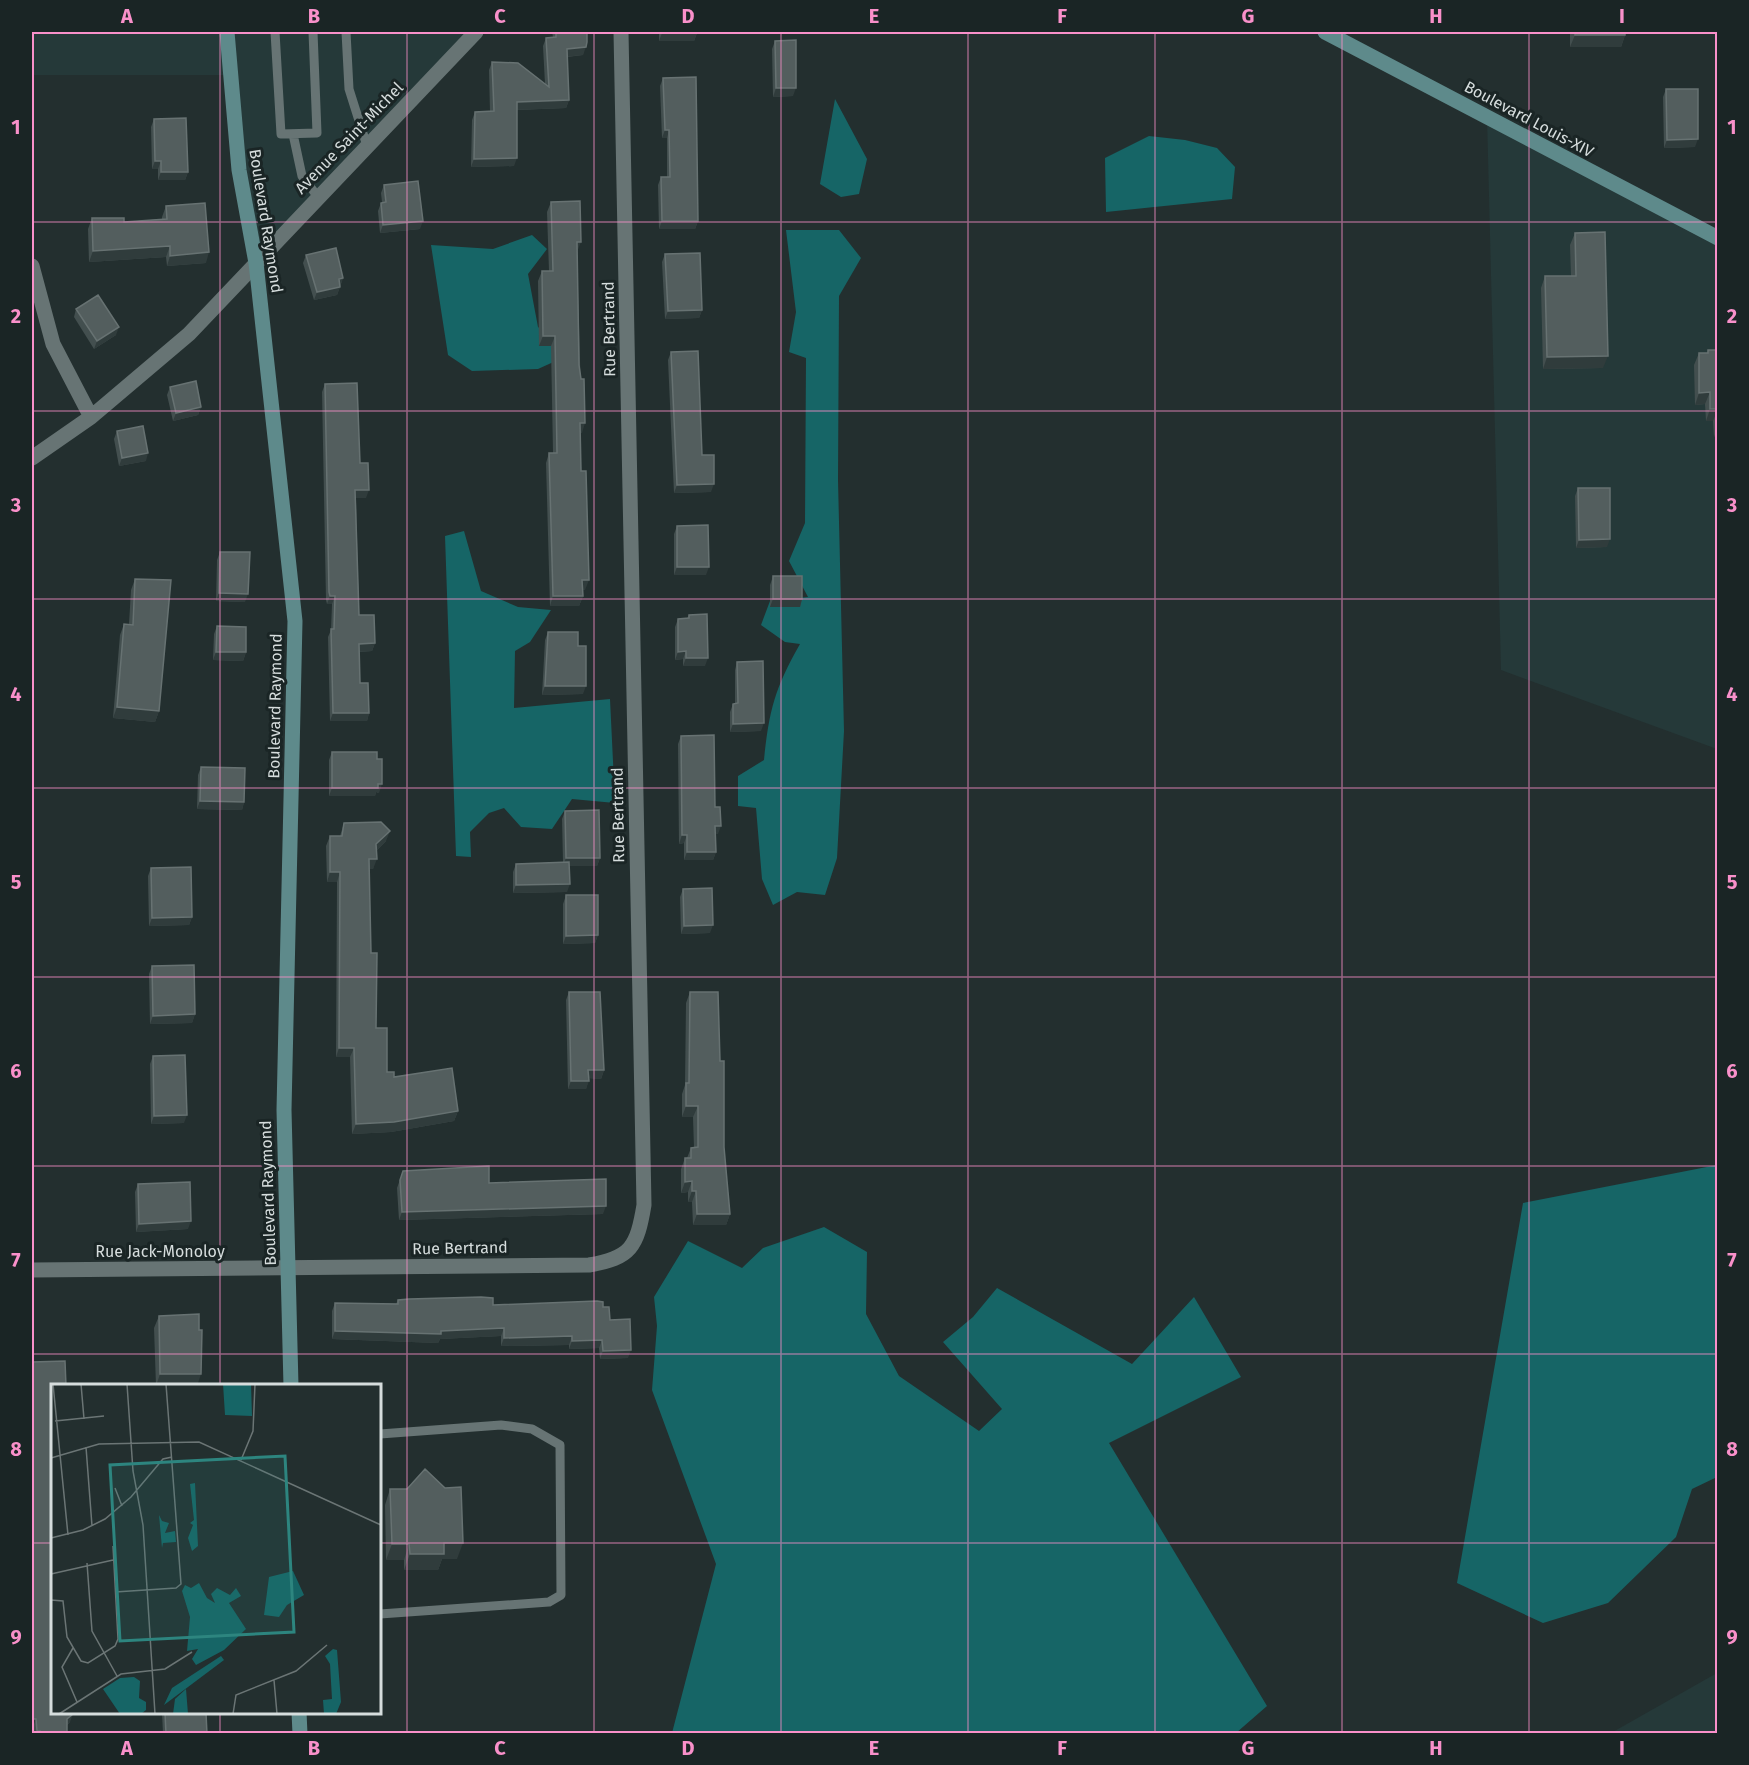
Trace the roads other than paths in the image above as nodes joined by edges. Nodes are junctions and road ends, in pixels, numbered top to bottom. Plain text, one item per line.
1 (227, 32) edge
2 (275, 32) edge
3 (313, 32) edge
4 (345, 32) edge
5 (476, 32) edge
6 (621, 32) edge
7 (1325, 32) edge
8 (293, 134) junction
9 (367, 146) junction
10 (318, 197) junction
11 (1718, 238) edge
12 (256, 263) junction
13 (32, 266) edge
14 (91, 417) junction
15 (32, 458) edge
16 (289, 1268) junction
17 (32, 1270) edge
18 (291, 1384) edge
19 (381, 1434) edge
20 (381, 1614) edge
21 (299, 1714) edge
22 (300, 1734) edge

1 - 12 street, Boulevard Raymond
2 - 8 lane
3 - 8 lane
4 - 9 lane
5 - 9 street, Avenue Saint-Michel
6 - 16 street, Rue Bertrand
7 - 11 street, Boulevard Louis-XIV
8 - 10 lane
9 - 10 street, Avenue Saint-Michel
10 - 12 street, Avenue Saint-Michel
12 - 14 street, Avenue Saint-Michel
12 - 16 street, Boulevard Raymond
13 - 14 street
14 - 15 street, Avenue Saint-Michel
16 - 17 street, Rue Jack-Monoloy
16 - 18 street, Boulevard Raymond
19 - 20 lane
21 - 22 street

